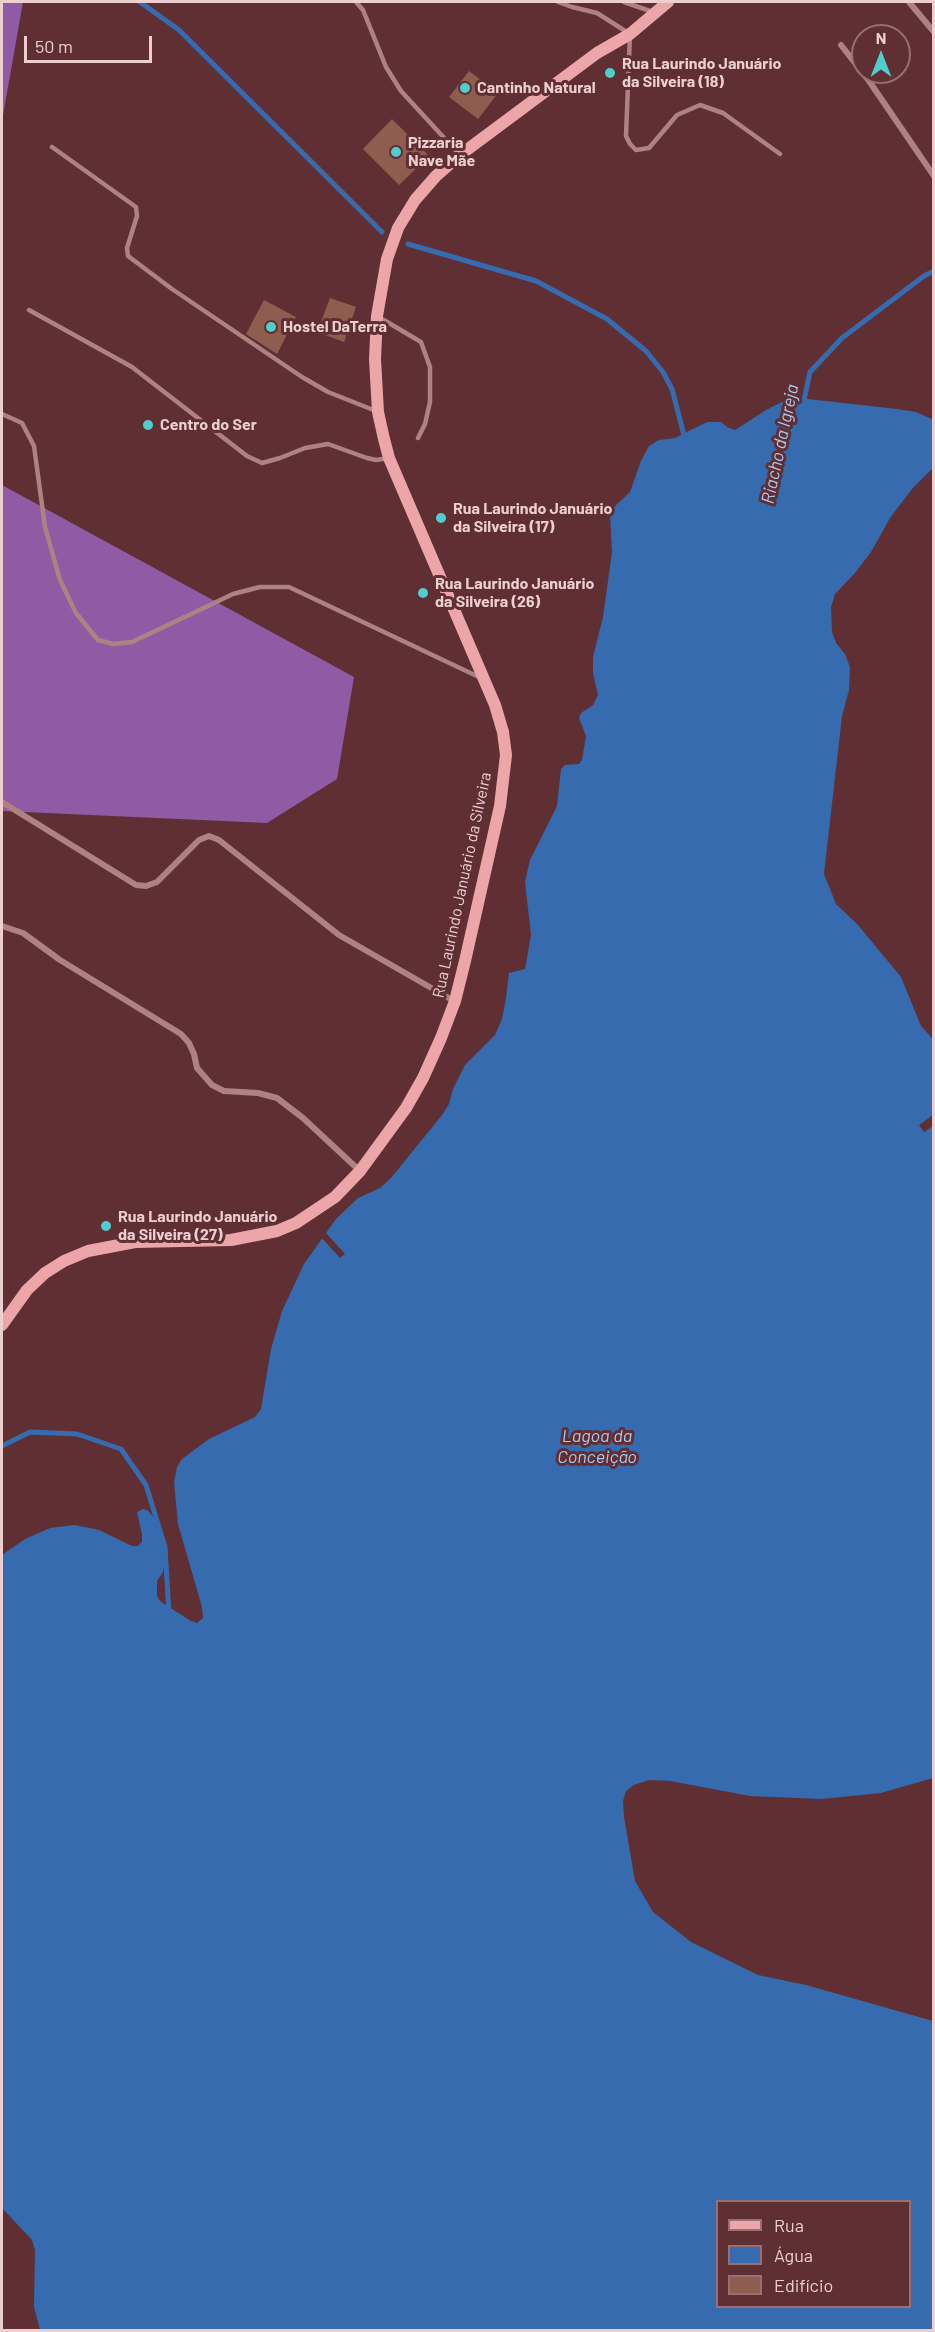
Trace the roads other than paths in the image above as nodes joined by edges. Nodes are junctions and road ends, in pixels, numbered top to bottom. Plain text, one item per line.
1 (357, 2) edge
2 (558, 2) edge
3 (624, 2) edge
4 (668, 2) edge
5 (909, 2) edge
6 (655, 13) junction
7 (933, 32) edge
8 (630, 34) junction
9 (841, 45) dead end
10 (52, 147) dead end
11 (780, 154) dead end
12 (460, 155) junction
13 (933, 176) edge
14 (29, 310) dead end
15 (377, 316) junction
16 (378, 412) junction
17 (2, 414) edge
18 (418, 438) dead end
19 (389, 458) junction
20 (485, 679) junction
21 (2, 802) edge
22 (2, 926) edge
23 (455, 1001) junction
24 (360, 1171) junction
25 (2, 1325) edge

1 - 12 lane
2 - 8 lane
3 - 6 lane
4 - 6 main road, Rua Laurindo Januário da Silveira
5 - 7 street
6 - 8 main road, Rua Laurindo Januário da Silveira
8 - 11 lane
8 - 12 main road, Rua Laurindo Januário da Silveira
9 - 13 street
10 - 16 lane
12 - 15 main road, Rua Laurindo Januário da Silveira
14 - 19 lane
15 - 16 main road, Rua Laurindo Januário da Silveira
15 - 18 lane
16 - 19 main road, Rua Laurindo Januário da Silveira
17 - 20 lane
19 - 20 main road, Rua Laurindo Januário da Silveira
20 - 23 main road, Rua Laurindo Januário da Silveira
21 - 23 street
22 - 24 street
23 - 24 main road, Rua Laurindo Januário da Silveira
24 - 25 main road, Rua Laurindo Januário da Silveira

